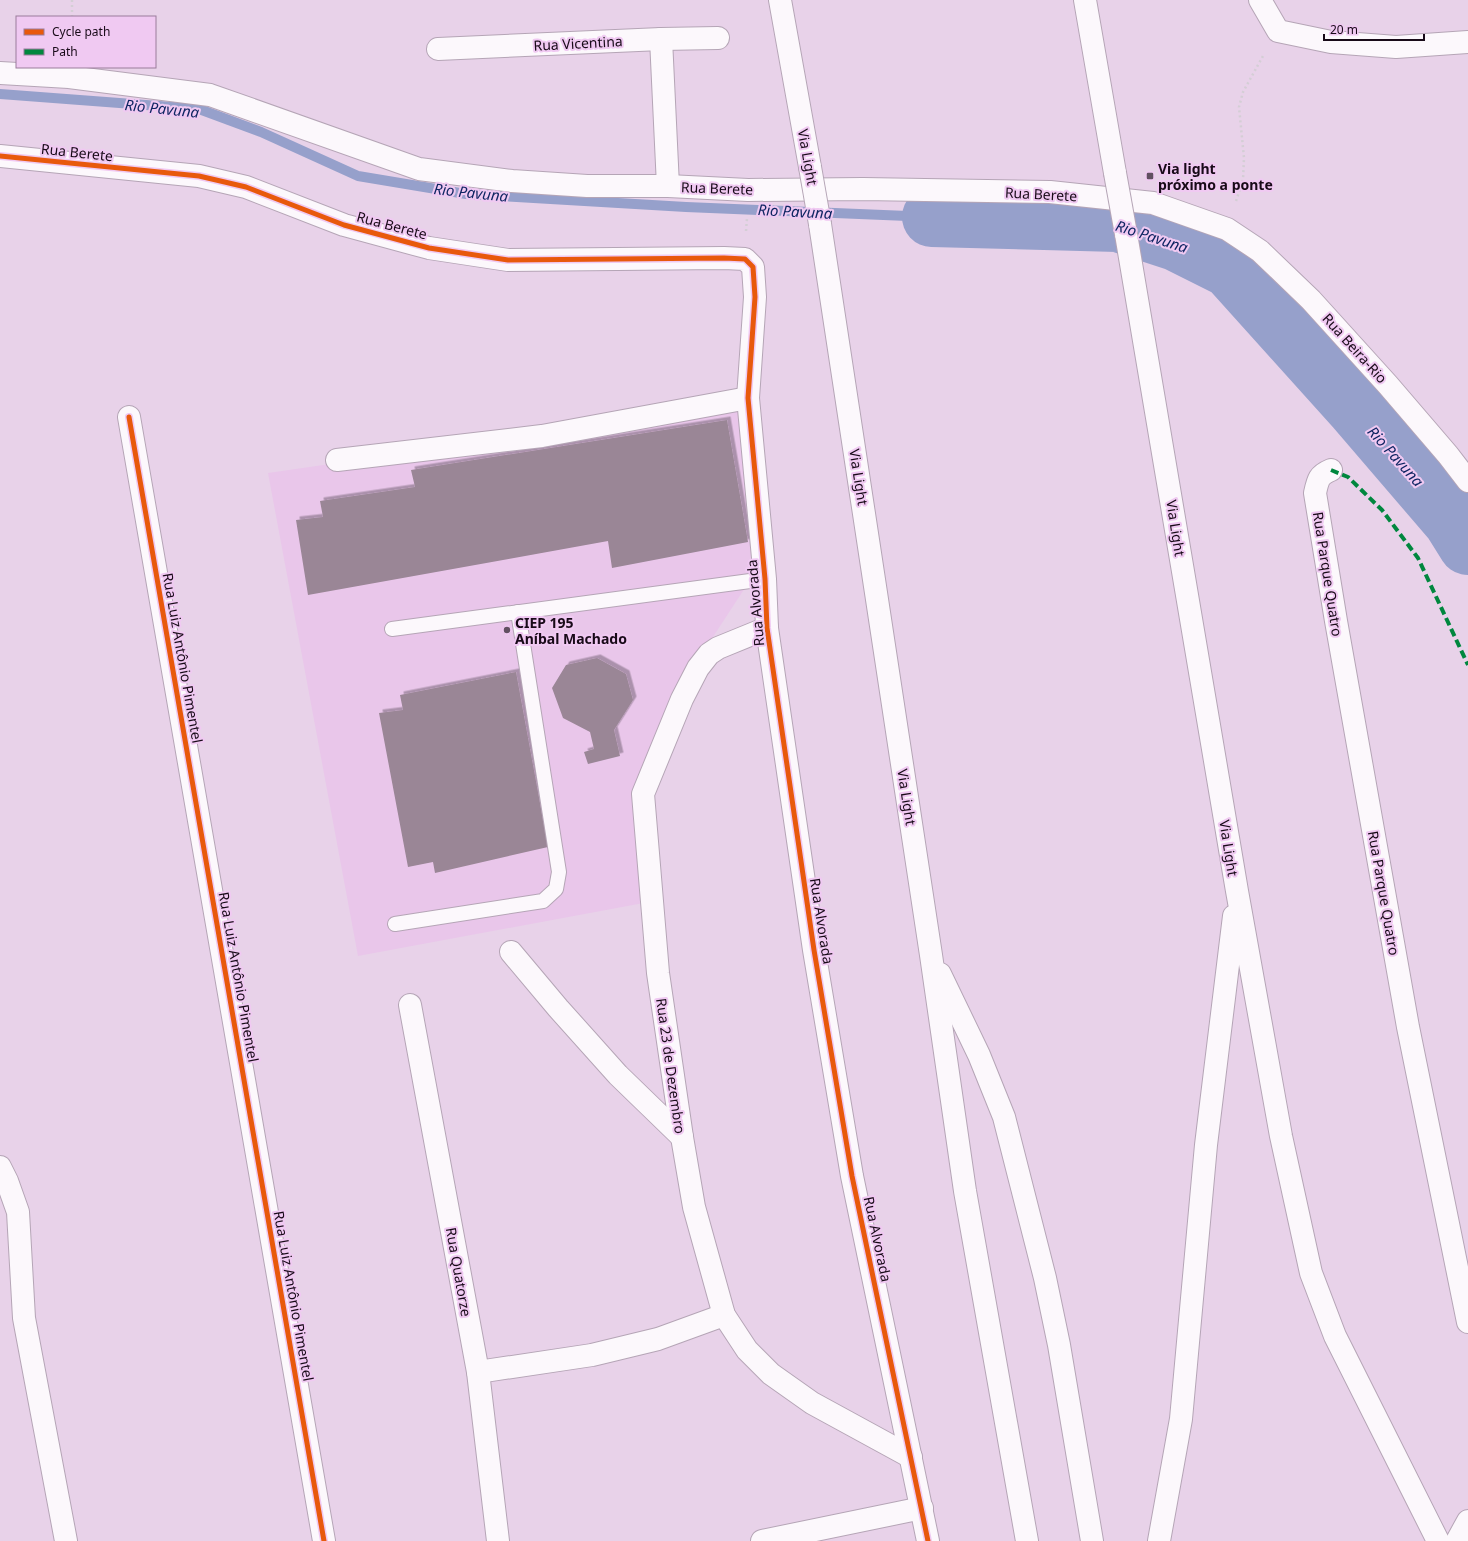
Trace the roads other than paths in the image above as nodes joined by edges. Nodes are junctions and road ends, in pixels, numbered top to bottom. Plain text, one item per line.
1 (780, 0) edge
2 (1085, 0) edge
3 (1260, 0) edge
4 (718, 38) dead end
5 (662, 39) junction
6 (1468, 42) edge
7 (438, 49) dead end
8 (0, 73) edge
9 (0, 156) edge
10 (668, 186) junction
11 (1227, 229) joint
12 (755, 297) joint
13 (748, 398) junction
14 (130, 417) dead end
15 (337, 460) dead end
16 (1331, 470) dead end
17 (1468, 481) edge
18 (765, 579) junction
19 (518, 612) junction
20 (767, 628) junction
21 (392, 629) dead end
22 (1237, 891) junction
23 (395, 924) dead end
24 (511, 952) dead end
25 (931, 955) junction
26 (410, 1005) dead end
27 (682, 1137) junction
28 (0, 1167) edge
29 (724, 1315) junction
30 (1468, 1322) edge
31 (478, 1372) junction
32 (910, 1457) junction
33 (922, 1508) junction
34 (1468, 1521) edge
35 (1091, 1536) edge
36 (66, 1541) edge
37 (324, 1541) edge
38 (498, 1541) edge
39 (762, 1541) edge
40 (928, 1541) edge
41 (1027, 1541) edge
42 (1159, 1541) edge
43 (1438, 1541) edge
44 (1457, 1541) edge

1 - 25 street, Via Light, bridge
2 - 22 street, Via Light, bridge
3 - 6 street
4 - 5 street, Rua Vicentina
5 - 7 street, Rua Vicentina
5 - 10 street
8 - 10 street, Rua Berete
9 - 12 street, Rua Berete
10 - 11 street, Rua Berete
11 - 17 street, Rua Beira-Rio
12 - 13 street, Rua Alvorada
13 - 15 street
13 - 18 street, Rua Alvorada
14 - 37 street, Rua Luiz Antônio Pimentel
16 - 30 street, Rua Parque Quatro
18 - 19 lane
18 - 20 street, Rua Alvorada
19 - 21 lane
19 - 23 lane
20 - 27 street, Rua 23 de Dezembro
20 - 32 street, Rua Alvorada
22 - 42 street
22 - 43 street
24 - 27 street
25 - 35 street
25 - 41 street, Via Light
26 - 31 street, Rua Quatorze
27 - 29 street, Rua 23 de Dezembro
28 - 36 street
29 - 31 street
29 - 32 street, Rua 23 de Dezembro
31 - 38 street, Rua Quatorze
32 - 33 street, Rua Alvorada
33 - 39 street
33 - 40 street, Rua Alvorada
34 - 44 street

